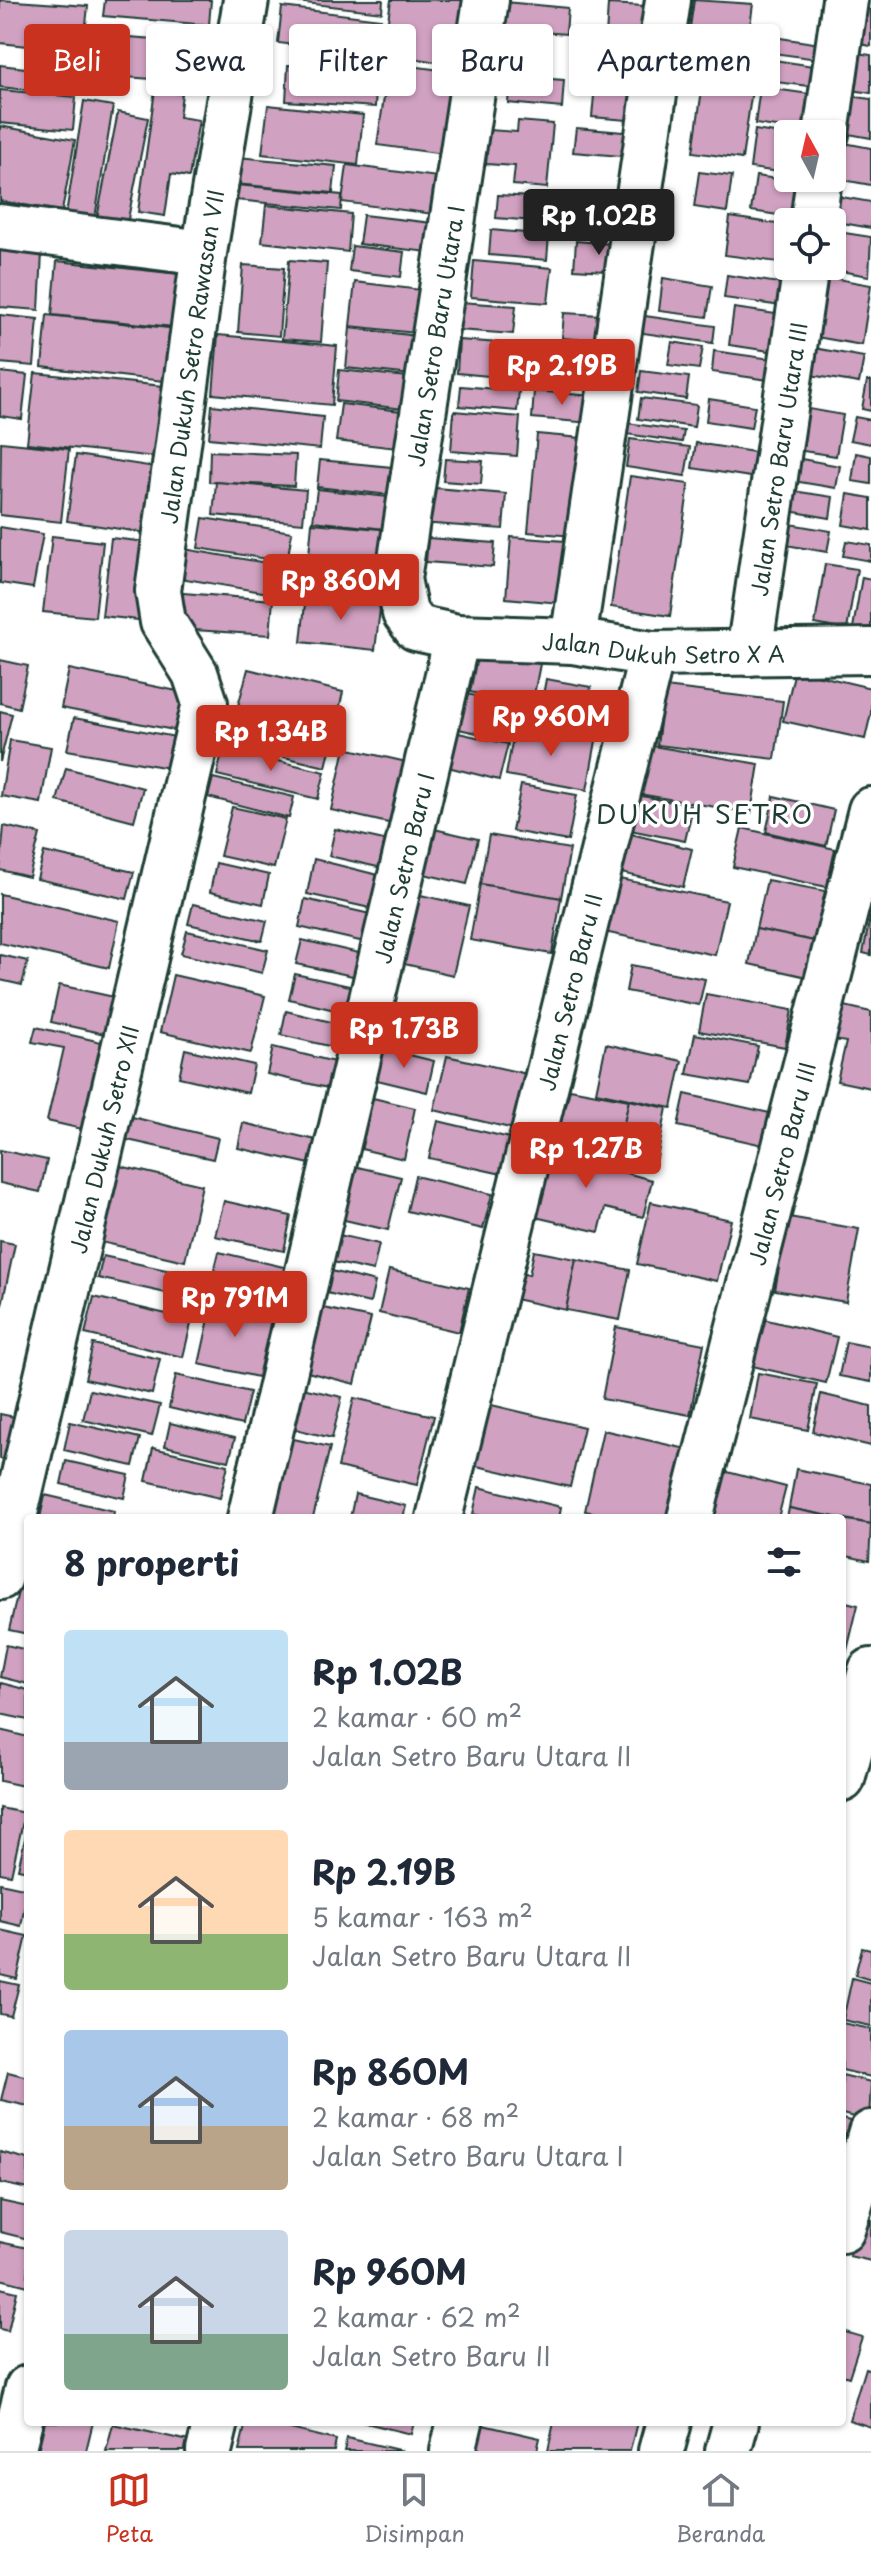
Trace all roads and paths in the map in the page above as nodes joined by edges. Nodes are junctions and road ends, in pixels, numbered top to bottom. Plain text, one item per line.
1 (246, 0) edge
2 (486, 0) edge
3 (668, 0) edge
4 (845, 0) edge
5 (828, 120) edge
6 (0, 227) edge
7 (204, 253) junction
8 (804, 280) edge
9 (457, 637) junction
10 (573, 641) junction
11 (871, 651) edge
12 (749, 653) junction
13 (652, 654) junction
14 (205, 703) joint
15 (871, 810) edge
16 (251, 1514) edge
17 (440, 1514) edge
18 (691, 1514) edge
19 (0, 1577) edge
20 (871, 1671) edge
21 (846, 1764) edge
22 (871, 2133) edge
23 (846, 2217) edge
24 (24, 2404) edge
25 (215, 2426) edge
26 (459, 2426) edge
27 (668, 2426) edge
28 (735, 2426) edge
29 (12, 2451) edge
30 (209, 2451) edge
31 (453, 2451) edge
32 (661, 2451) edge
33 (728, 2451) edge

1 - 7 street, Jalan Dukuh Setro Rawasan VII
2 - 9 street, Jalan Setro Baru Utara I
3 - 10 street
4 - 5 street
6 - 7 street
7 - 14 street, Jalan Dukuh Setro Rawasan VII
8 - 12 street, Jalan Setro Baru Utara III
9 - 10 street, Jalan Dukuh Setro X A
9 - 16 street, Jalan Setro Baru I
10 - 13 street, Jalan Dukuh Setro X A
11 - 12 street, Jalan Dukuh Setro X A
12 - 13 street, Jalan Dukuh Setro X A
13 - 17 street, Jalan Setro Baru II
14 - 19 street, Jalan Dukuh Setro XII
15 - 18 street, Jalan Setro Baru III
20 - 21 street
22 - 23 street
24 - 29 street
25 - 30 street
26 - 31 street
27 - 32 street
28 - 33 street

